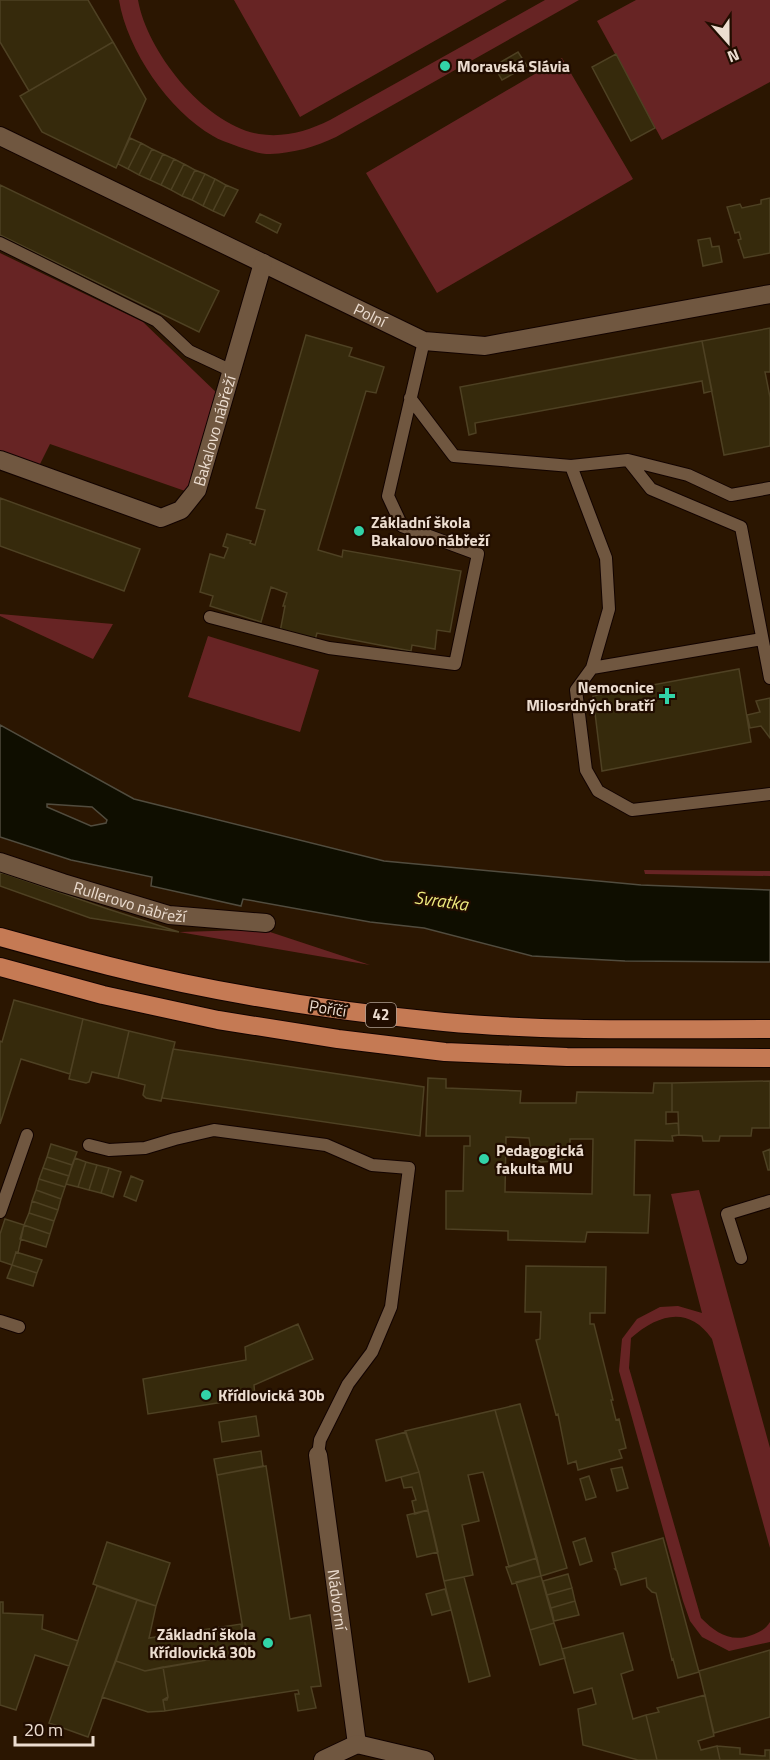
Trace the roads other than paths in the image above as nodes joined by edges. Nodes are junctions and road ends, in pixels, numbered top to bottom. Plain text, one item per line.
1 (0, 135) edge
2 (0, 243) edge
3 (262, 263) junction
4 (770, 294) edge
5 (424, 341) junction
6 (232, 371) junction
7 (410, 398) junction
8 (0, 460) edge
9 (628, 460) junction
10 (571, 466) junction
11 (770, 488) edge
12 (210, 617) dead end
13 (762, 639) junction
14 (592, 668) junction
15 (770, 678) edge
16 (770, 794) edge
17 (0, 862) edge
18 (266, 923) dead end
19 (0, 937) edge
20 (0, 967) edge
21 (770, 1029) edge
22 (770, 1058) edge
23 (27, 1135) dead end
24 (89, 1145) dead end
25 (770, 1201) edge
26 (0, 1212) edge
27 (741, 1258) dead end
28 (0, 1321) edge
29 (19, 1327) dead end
30 (318, 1455) joint
31 (357, 1743) junction
32 (323, 1760) edge
33 (425, 1760) edge

1 - 3 street, Polní
2 - 6 lane
3 - 5 street, Polní
3 - 6 street, Bakalovo nábřeží
4 - 5 street, Polní
5 - 7 lane
6 - 8 street, Bakalovo nábřeží
7 - 10 lane
7 - 12 lane
9 - 10 lane
9 - 11 lane
9 - 13 lane
10 - 14 lane
13 - 14 lane
13 - 15 lane
14 - 16 lane
17 - 18 street, Rullerovo nábřeží
19 - 21 main road, Poříčí / 42
20 - 22 main road, Poříčí / 42
23 - 26 lane
24 - 30 lane
25 - 27 lane
28 - 29 lane
30 - 31 street, Nádvorní
31 - 32 street
31 - 33 street

